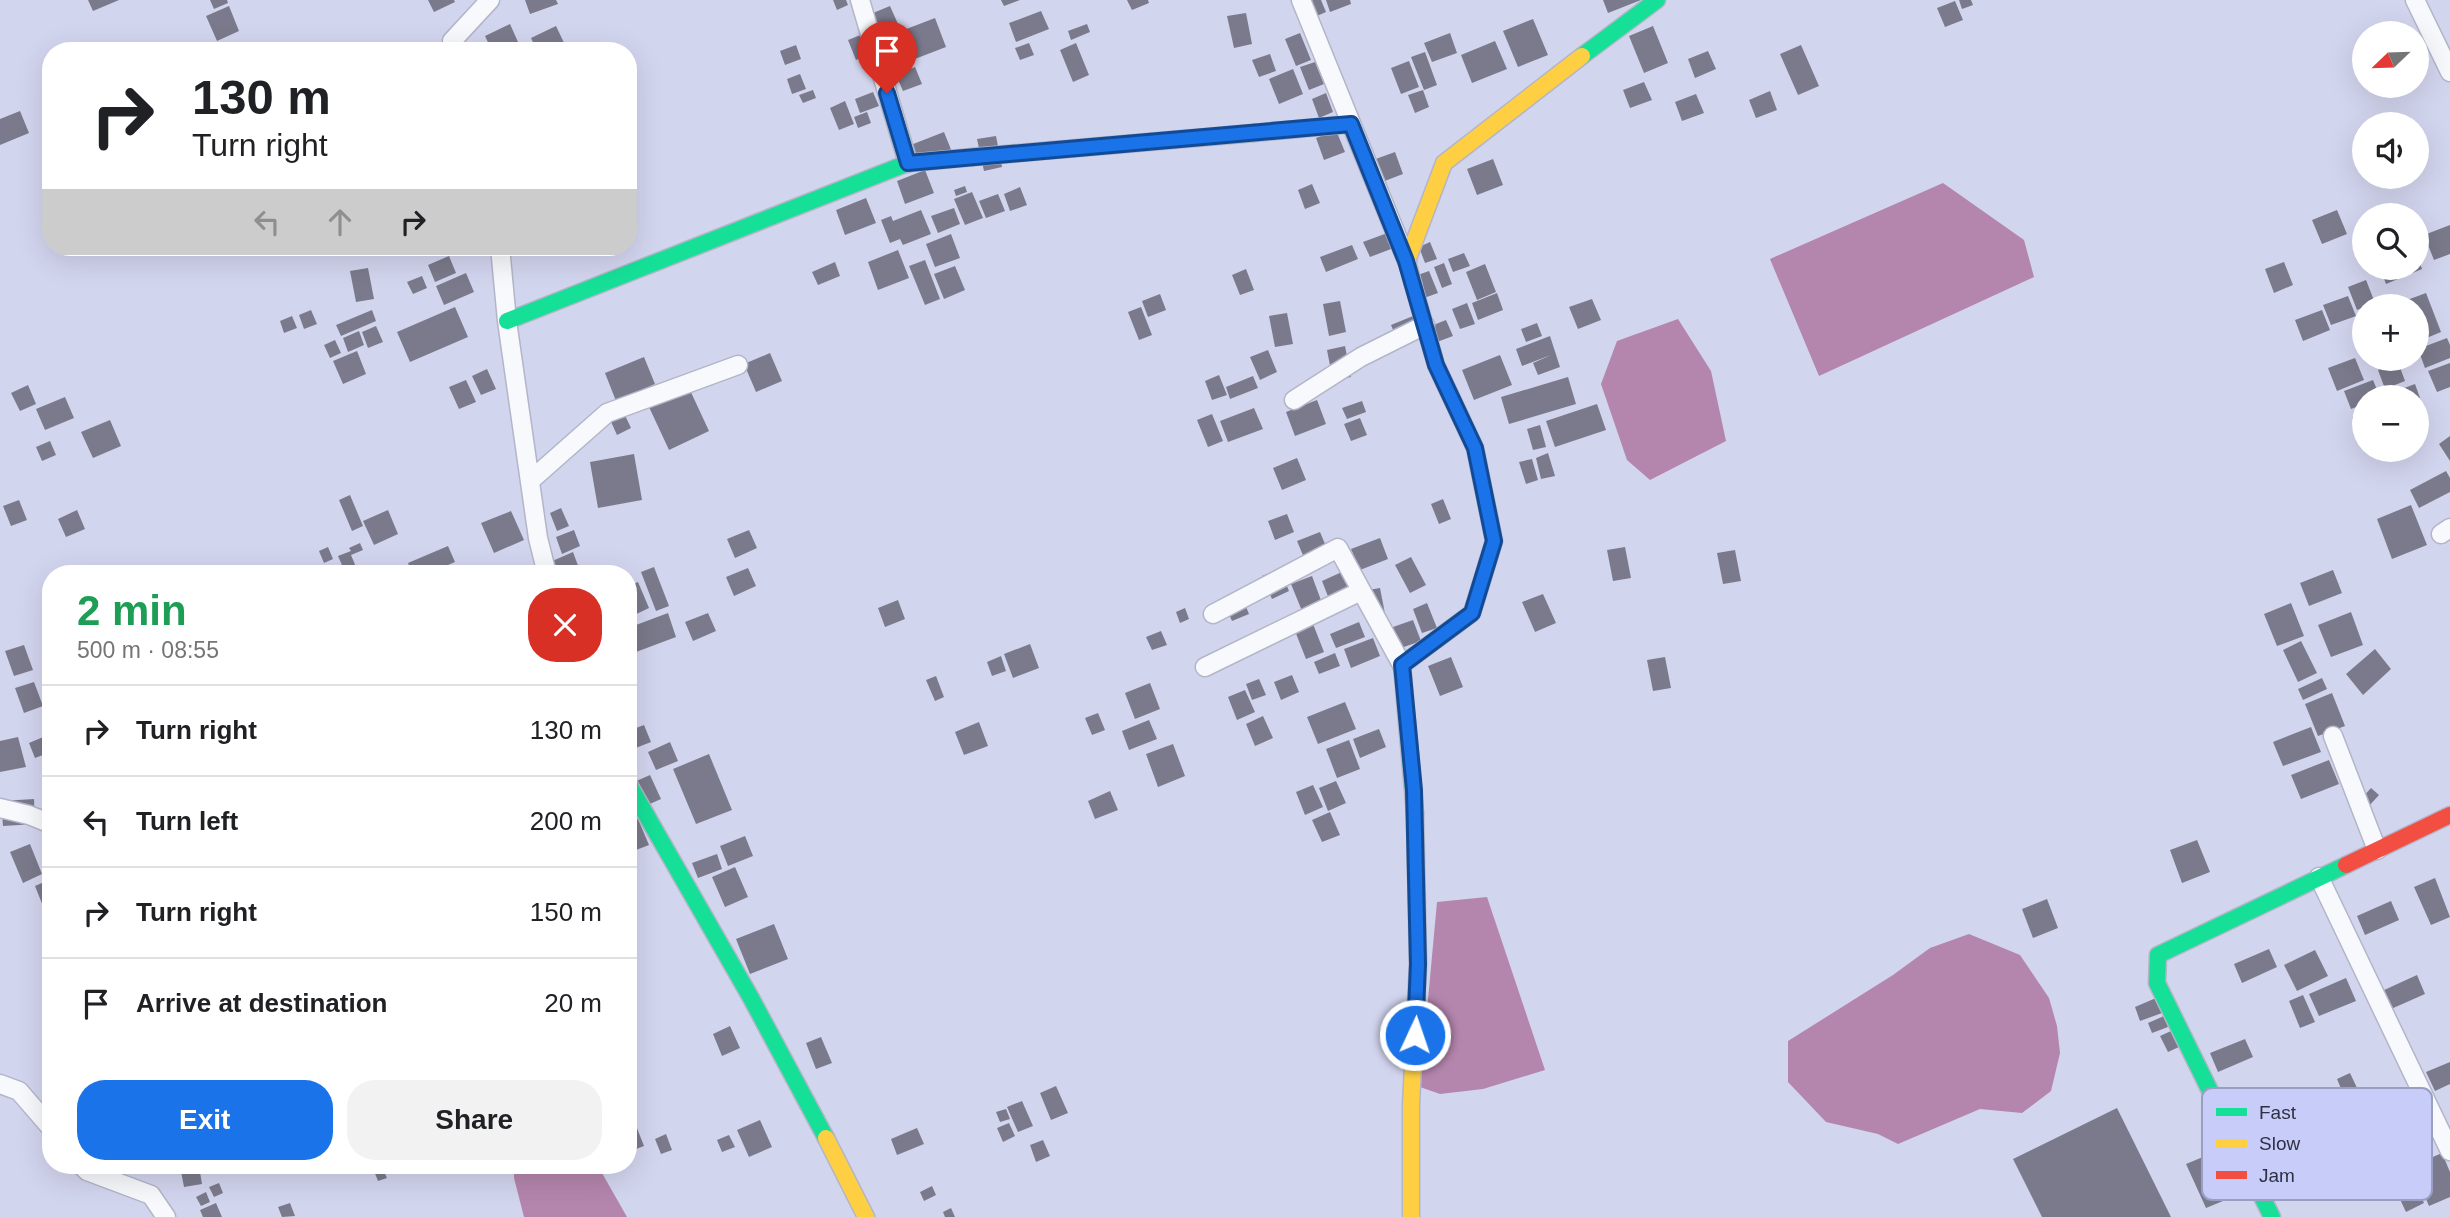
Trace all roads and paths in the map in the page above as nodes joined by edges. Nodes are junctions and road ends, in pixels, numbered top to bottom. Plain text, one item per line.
1 (490, 0) edge
2 (860, 0) edge
3 (1301, 0) edge
4 (1657, 0) edge
5 (2415, 0) edge
6 (452, 42) edge
7 (2450, 72) edge
8 (1351, 124) junction
9 (908, 163) junction
10 (501, 256) edge
11 (1406, 261) junction
12 (507, 321) junction
13 (1425, 325) junction
14 (738, 365) dead end
15 (1294, 400) dead end
16 (530, 481) junction
17 (546, 565) edge
18 (1361, 592) junction
19 (1213, 614) dead end
20 (1402, 665) junction
21 (1205, 667) dead end
22 (2333, 736) dead end
23 (637, 799) edge
24 (0, 808) edge
25 (2450, 815) edge
26 (42, 820) edge
27 (2377, 850) junction
28 (2319, 877) junction
29 (0, 1084) edge
30 (2209, 1088) edge
31 (2422, 1088) edge
32 (2432, 1108) edge
33 (42, 1118) edge
34 (2447, 1139) edge
35 (95, 1174) edge
36 (2264, 1200) edge
37 (166, 1217) edge
38 (866, 1217) edge
39 (1411, 1217) edge
40 (2272, 1217) edge

1 - 6 street
2 - 9 street
3 - 8 street
4 - 11 street
5 - 7 street
8 - 9 street
8 - 11 street
9 - 12 street
10 - 12 street
11 - 13 street
12 - 16 street
13 - 15 street
13 - 20 street
14 - 16 street
16 - 17 street
18 - 19 street
18 - 20 street
18 - 21 street
20 - 39 street
22 - 27 street
23 - 38 street
24 - 26 street
25 - 27 street
27 - 28 street
28 - 30 street
28 - 31 street
29 - 33 street
32 - 34 street
35 - 37 street
36 - 40 street

